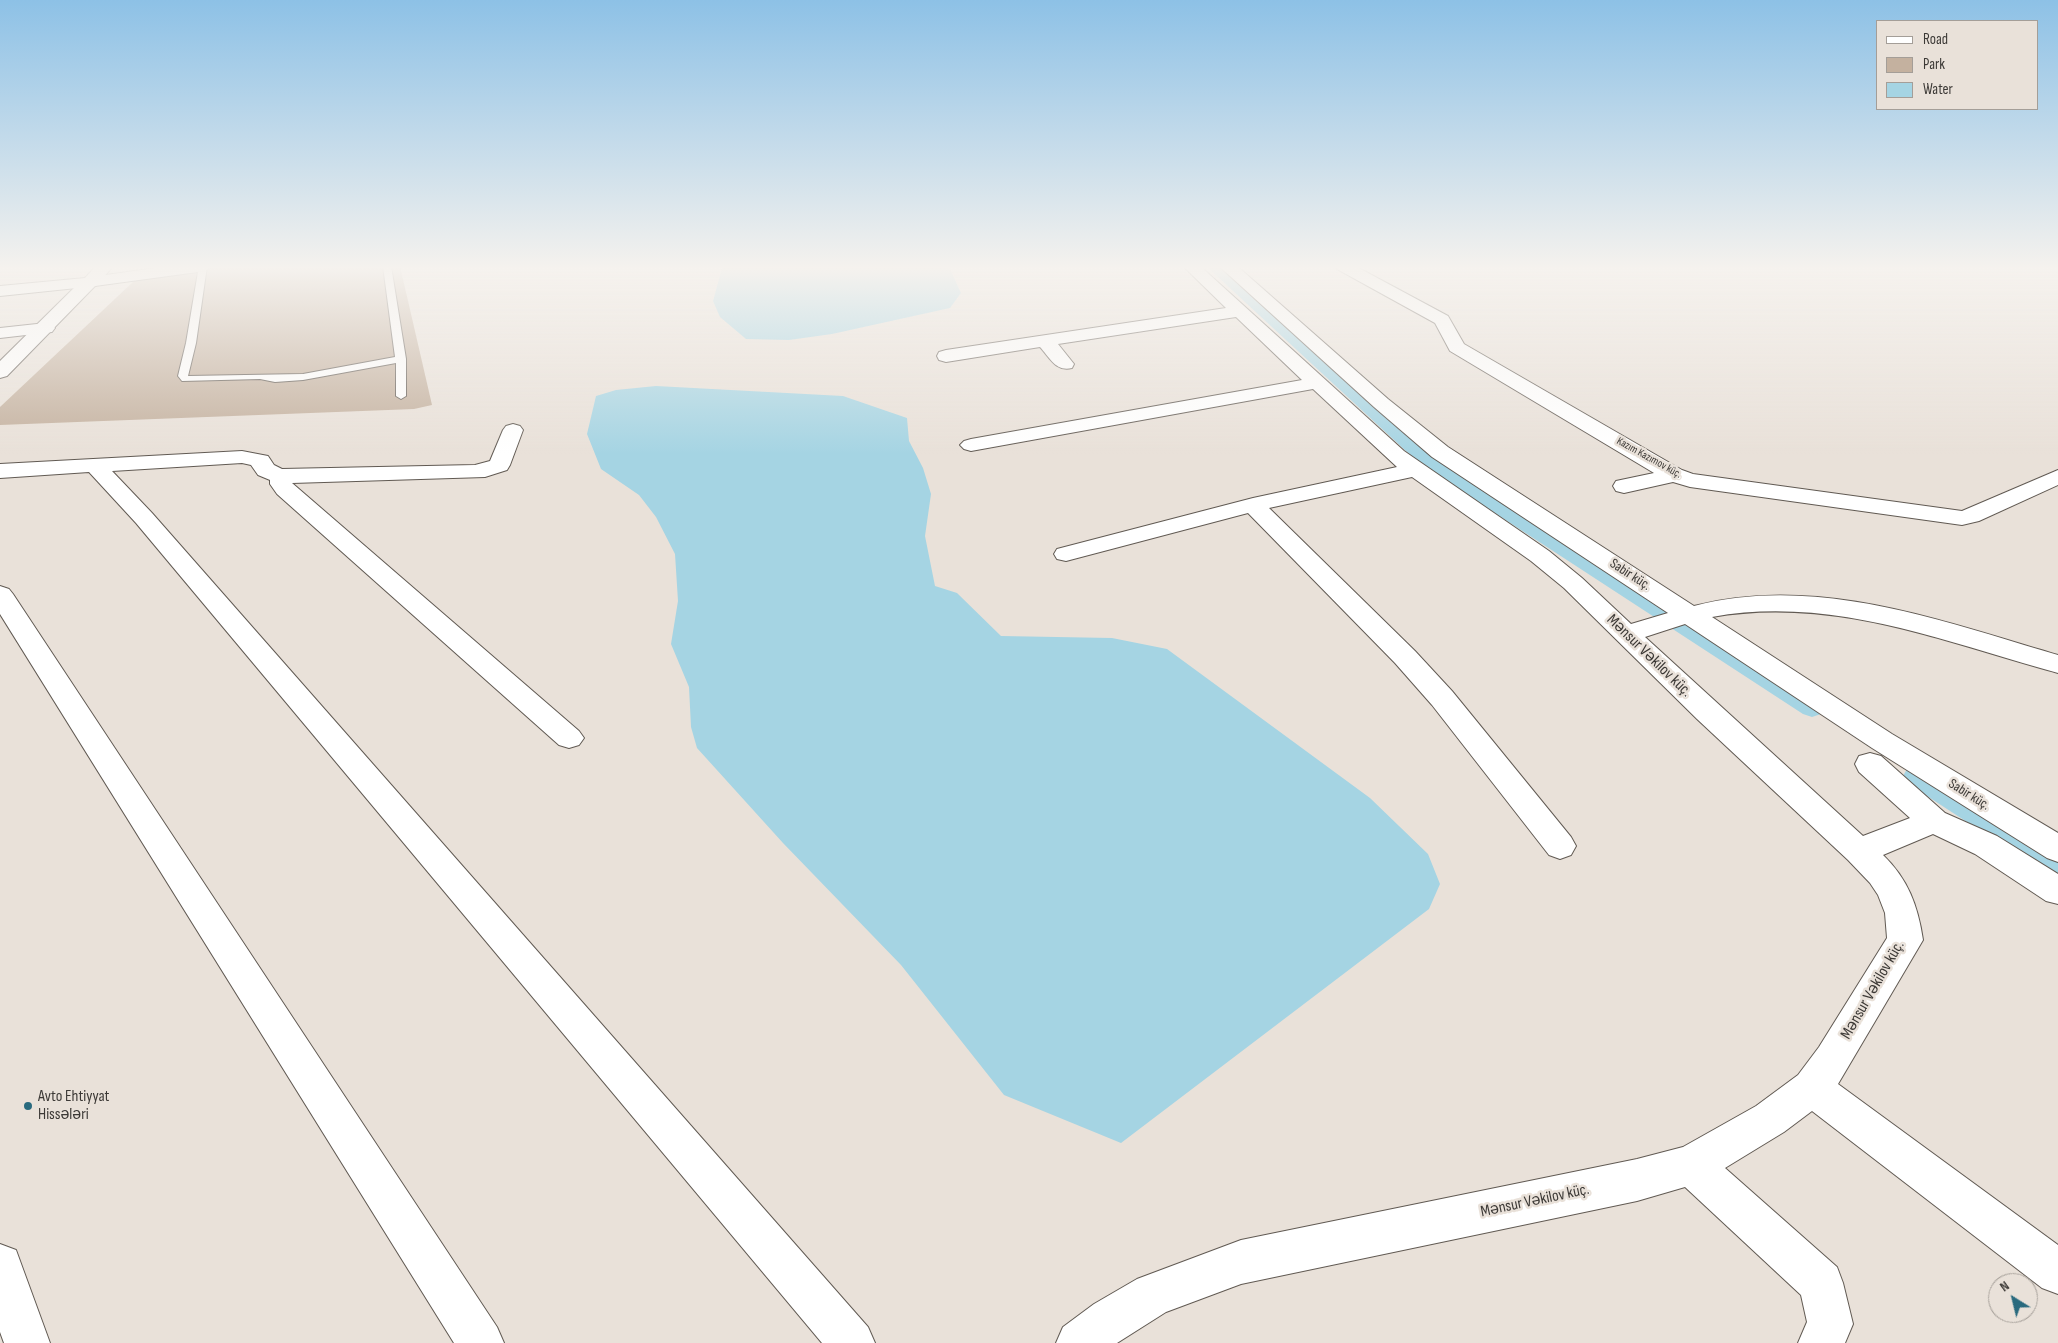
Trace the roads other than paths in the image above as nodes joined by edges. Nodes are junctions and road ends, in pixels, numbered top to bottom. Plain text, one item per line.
1 (46, 328) edge
2 (40, 329) edge
3 (193, 329) edge
4 (396, 329) edge
5 (1108, 329) edge
6 (1267, 329) edge
7 (1281, 329) edge
8 (1447, 329) edge
9 (0, 333) edge
10 (1045, 341) junction
11 (946, 356) dead end
12 (401, 359) junction
13 (1065, 364) dead end
14 (0, 372) edge
15 (1359, 383) junction
16 (1319, 386) junction
17 (401, 396) dead end
18 (513, 430) dead end
19 (971, 445) dead end
20 (95, 466) junction
21 (1413, 470) junction
22 (0, 471) edge
23 (1674, 475) junction
24 (282, 476) junction
25 (2058, 477) edge
26 (1624, 486) dead end
27 (1253, 506) junction
28 (1066, 554) dead end
29 (0, 594) edge
30 (1692, 615) junction
31 (1626, 634) junction
32 (2058, 664) edge
33 (569, 738) dead end
34 (1870, 764) dead end
35 (1934, 821) junction
36 (1560, 846) dead end
37 (2058, 849) edge
38 (1859, 851) junction
39 (2058, 891) edge
40 (1812, 1088) junction
41 (1691, 1165) junction
42 (0, 1266) edge
43 (2058, 1272) edge
44 (27, 1343) edge
45 (481, 1343) edge
46 (852, 1343) edge
47 (1079, 1343) edge
48 (1821, 1343) edge

1 - 14 street
2 - 9 street
3 - 12 lane
4 - 12 lane
5 - 10 street
6 - 16 street, Mənsur Vəkilov küç.
7 - 15 street, Sabir küç.
8 - 23 street, Kazım Kazımov küç.
10 - 11 street
10 - 13 street
12 - 17 lane
15 - 16 street
15 - 30 street, Sabir küç.
16 - 19 street
16 - 21 street, Mənsur Vəkilov küç.
18 - 24 street
20 - 22 street
20 - 24 street
20 - 46 street
21 - 27 street
21 - 31 street, Mənsur Vəkilov küç.
23 - 25 street, Kazım Kazımov küç.
23 - 26 street
24 - 33 street
27 - 28 street
27 - 36 street
29 - 45 street
30 - 31 street
30 - 32 street
30 - 37 street, Sabir küç.
31 - 38 street, Mənsur Vəkilov küç.
34 - 35 street
35 - 38 street
35 - 39 street
38 - 40 street, Mənsur Vəkilov küç.
40 - 41 street, Mənsur Vəkilov küç.
40 - 43 street
41 - 47 street, Mənsur Vəkilov küç.
41 - 48 street
42 - 44 street

